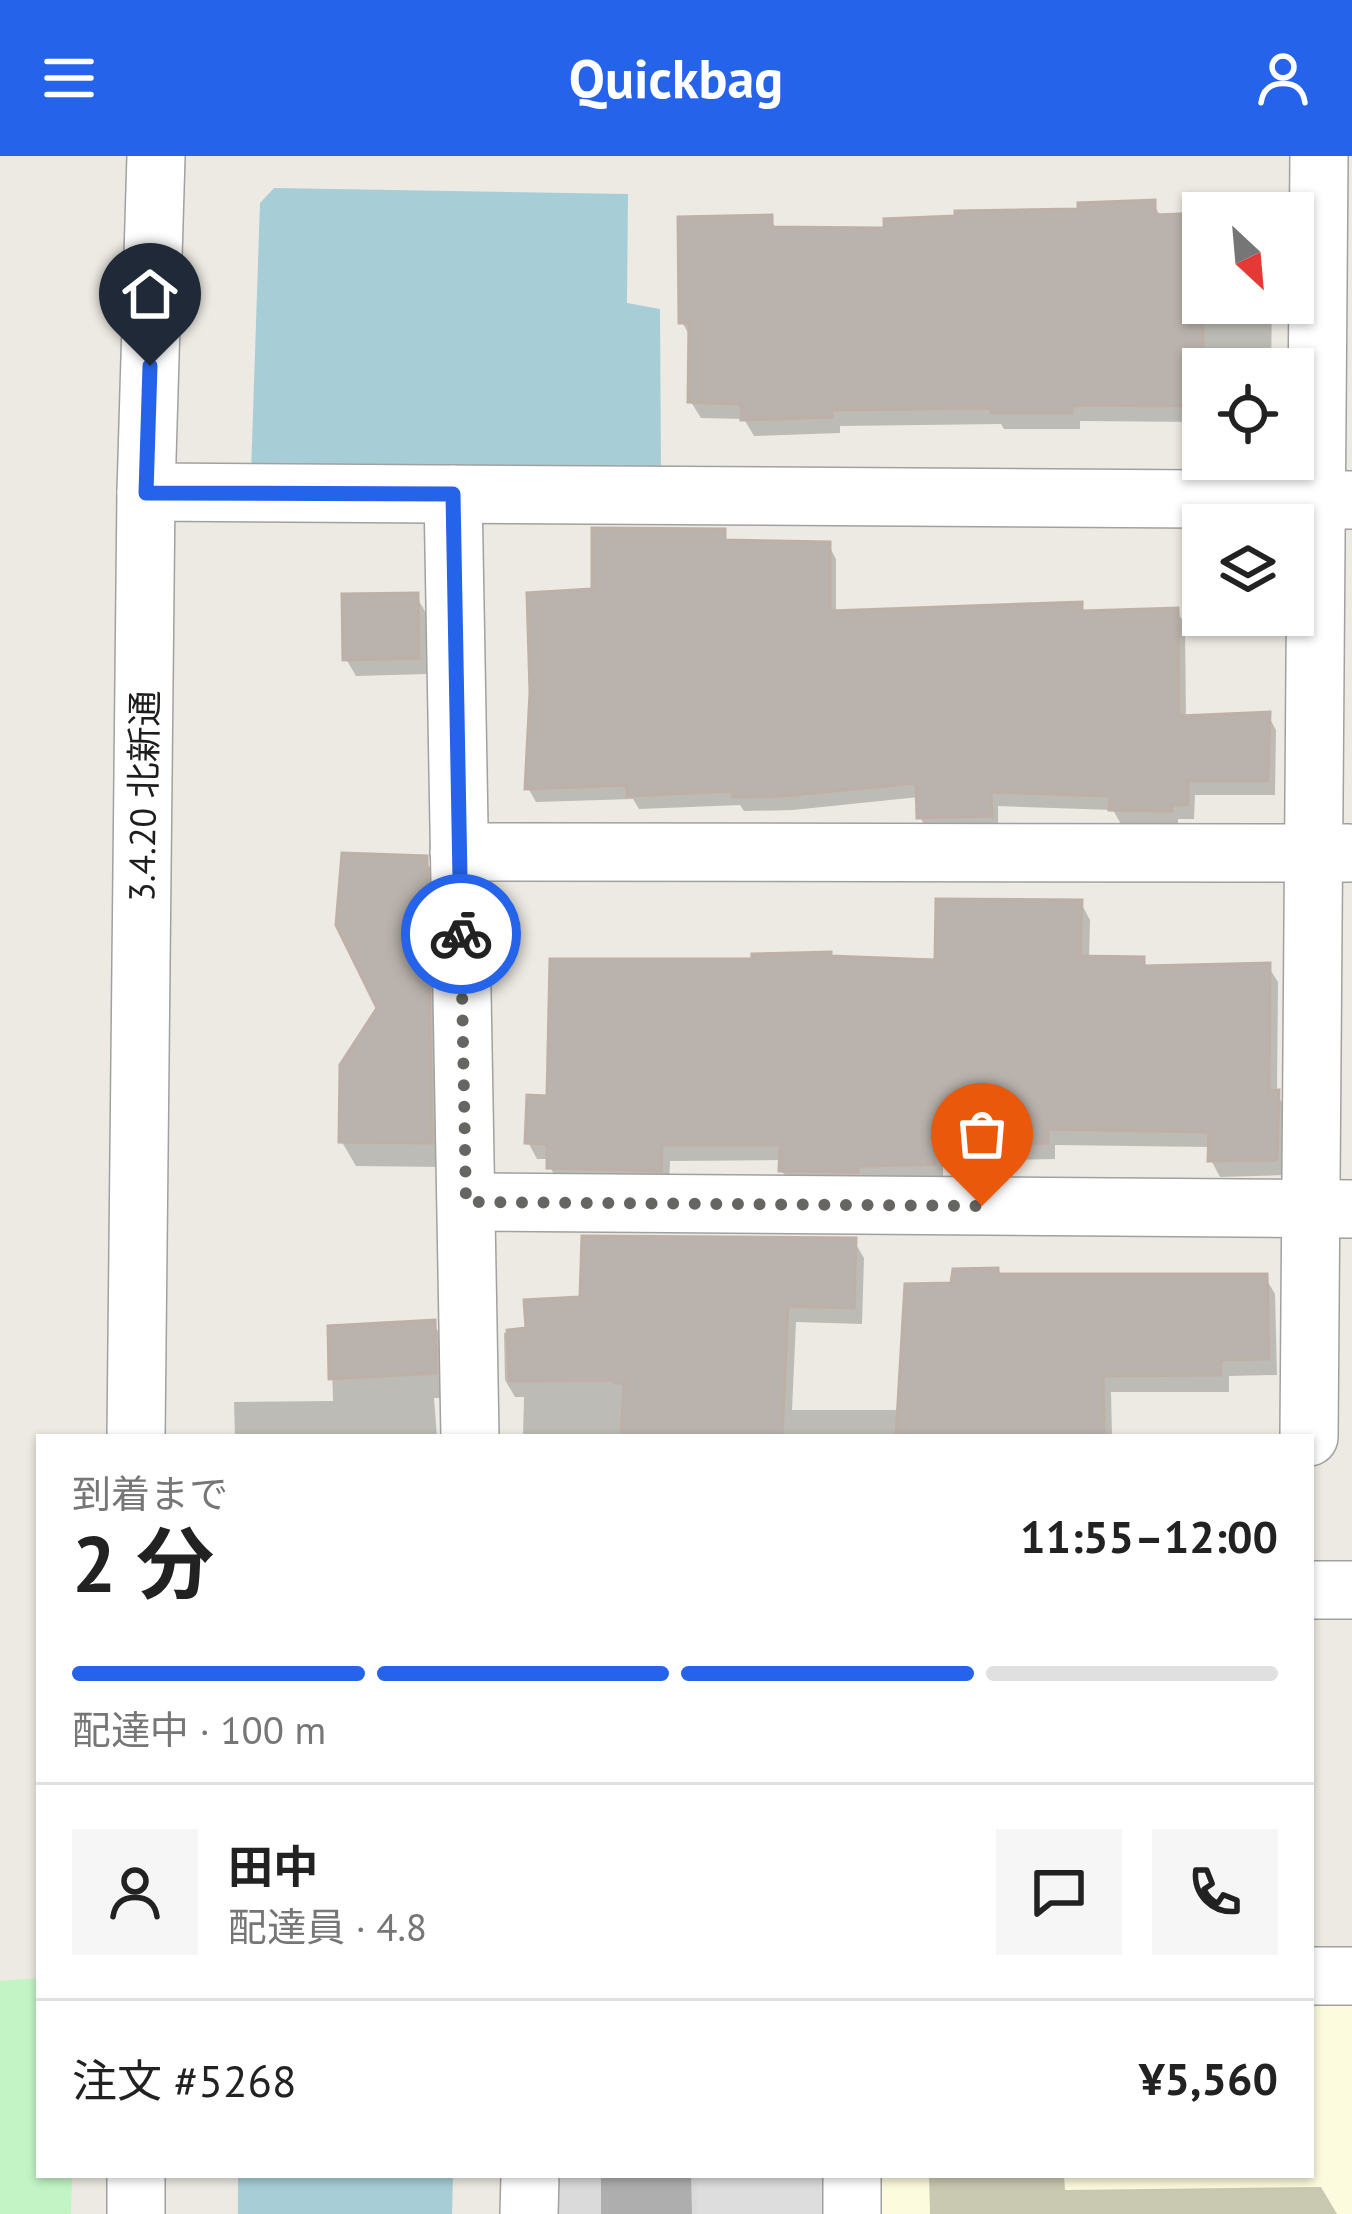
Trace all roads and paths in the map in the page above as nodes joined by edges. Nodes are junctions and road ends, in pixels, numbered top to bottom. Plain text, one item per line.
1 (156, 156) edge
2 (1318, 156) edge
3 (146, 493) junction
4 (453, 494) junction
5 (1334, 500) edge
6 (460, 852) junction
7 (1333, 853) edge
8 (466, 1202) junction
9 (1331, 1209) edge
10 (136, 1434) edge
11 (470, 1434) edge
12 (1309, 1434) edge
13 (1314, 1590) edge
14 (1352, 1590) edge
15 (1314, 1976) edge
16 (1352, 1976) edge
17 (136, 2178) edge
18 (530, 2178) edge
19 (852, 2178) edge
20 (136, 2214) edge
21 (529, 2214) edge
22 (852, 2214) edge

1 - 3 street, 3.4.20 北新通
2 - 5 street
3 - 4 street
3 - 10 street, 3.4.20 北新通
4 - 5 street
4 - 6 street
5 - 7 street
6 - 7 street
6 - 8 street
7 - 9 street
8 - 9 street
8 - 11 street
9 - 12 street
13 - 14 street
15 - 16 street
17 - 20 street
18 - 21 street
19 - 22 street

